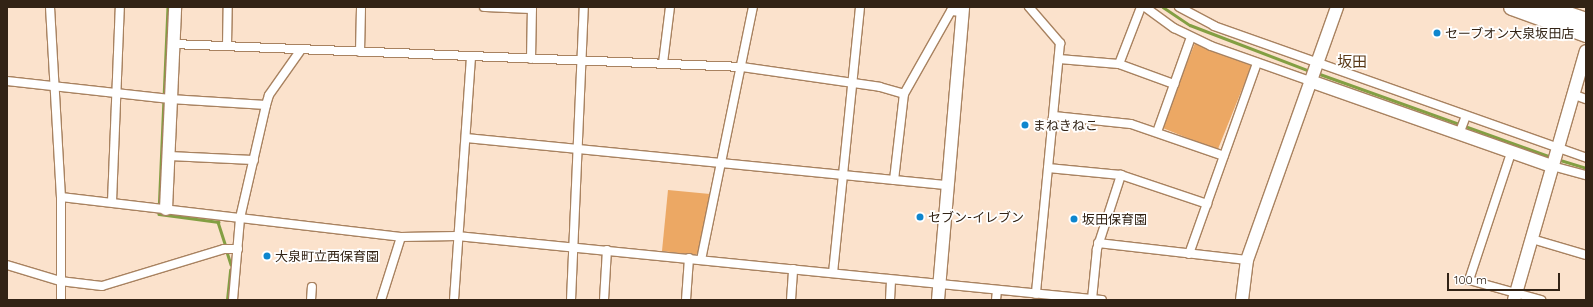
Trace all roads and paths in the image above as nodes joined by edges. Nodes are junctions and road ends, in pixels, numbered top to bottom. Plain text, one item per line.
1 (50, 7) edge
2 (120, 7) edge
3 (174, 7) edge
4 (228, 7) edge
5 (361, 7) edge
6 (484, 7) edge
7 (584, 7) edge
8 (670, 7) edge
9 (754, 7) edge
10 (860, 7) edge
11 (1141, 7) edge
12 (1145, 7) edge
13 (1179, 7) edge
14 (1337, 7) edge
15 (1512, 7) edge
16 (1545, 7) edge
17 (532, 8) edge
18 (1033, 8) edge
19 (963, 10) edge
20 (1586, 21) edge
21 (1586, 34) edge
22 (1192, 37) junction
23 (173, 44) junction
24 (226, 46) junction
25 (300, 51) junction
26 (1586, 51) edge
27 (360, 52) junction
28 (471, 57) junction
29 (531, 59) junction
30 (1060, 59) junction
31 (582, 61) junction
32 (1316, 62) junction
33 (663, 63) junction
34 (1257, 63) junction
35 (1120, 64) junction
36 (742, 67) junction
37 (7, 81) edge
38 (1310, 81) junction
39 (853, 83) junction
40 (54, 84) junction
41 (1174, 84) junction
42 (116, 93) junction
43 (904, 94) junction
44 (1572, 94) junction
45 (170, 99) junction
46 (1586, 99) edge
47 (266, 105) junction
48 (1054, 116) junction
49 (1466, 116) junction
50 (1157, 132) junction
51 (1459, 134) junction
52 (466, 138) junction
53 (577, 148) junction
54 (1557, 149) junction
55 (1510, 153) junction
56 (168, 156) junction
57 (1224, 156) junction
58 (1586, 158) edge
59 (254, 160) junction
60 (721, 163) junction
61 (1552, 166) junction
62 (1048, 168) junction
63 (843, 175) junction
64 (1121, 175) junction
65 (1586, 175) edge
66 (894, 180) junction
67 (948, 185) junction
68 (61, 198) junction
69 (112, 202) junction
70 (1207, 204) junction
71 (166, 209) junction
72 (240, 218) junction
73 (457, 236) junction
74 (401, 237) junction
75 (1532, 239) junction
76 (1098, 243) junction
77 (573, 248) junction
78 (238, 249) junction
79 (607, 250) junction
80 (1189, 254) junction
81 (1586, 255) edge
82 (689, 258) junction
83 (701, 260) junction
84 (1247, 260) junction
85 (7, 266) edge
86 (793, 269) junction
87 (833, 273) junction
88 (891, 280) junction
89 (60, 281) junction
90 (939, 284) junction
91 (312, 287) dead end
92 (997, 290) junction
93 (1036, 294) junction
94 (1515, 296) edge
95 (1092, 299) edge
96 (60, 300) edge
97 (233, 300) edge
98 (311, 300) edge
99 (381, 300) edge
100 (454, 300) edge
101 (571, 300) edge
102 (604, 300) edge
103 (686, 300) edge
104 (791, 300) edge
105 (890, 300) edge
106 (938, 300) edge
107 (996, 300) edge
108 (1102, 300) edge
109 (1242, 300) edge
110 (1541, 300) edge

1 - 40 street
2 - 42 street
3 - 23 street
4 - 24 street
5 - 27 street
6 - 17 street
7 - 31 street
8 - 33 street
9 - 36 street
10 - 39 street
11 - 35 street
12 - 22 street
13 - 32 street
14 - 32 street
15 - 21 highway
16 - 20 highway
17 - 29 street
18 - 30 street
19 - 43 street
19 - 67 street
22 - 34 street
22 - 41 street
23 - 24 street
23 - 45 street
24 - 25 street
25 - 27 street
25 - 47 street
26 - 44 street
27 - 28 street
28 - 29 street
28 - 52 street
29 - 31 street
30 - 35 street
30 - 48 street
31 - 33 street
31 - 53 street
32 - 38 street
32 - 49 street
33 - 36 street
34 - 38 street
34 - 57 street
35 - 41 street
36 - 39 street
36 - 60 street
37 - 40 street
38 - 51 street
38 - 84 street
39 - 43 street
39 - 63 street
40 - 42 street
40 - 68 street
41 - 50 street
42 - 45 street
42 - 69 street
43 - 66 street
44 - 46 street
44 - 54 street
45 - 47 street
45 - 56 street
47 - 59 street
48 - 50 street
48 - 62 street
49 - 51 street
49 - 54 street
50 - 57 street
51 - 55 street
52 - 53 street
52 - 73 street
53 - 60 street
53 - 77 street
54 - 58 street
54 - 61 street
55 - 61 street
55 - 94 street
56 - 59 street
56 - 71 street
57 - 70 street
59 - 72 street
60 - 63 street
60 - 83 street
61 - 65 street
61 - 75 street
62 - 64 street
62 - 93 street
63 - 66 street
63 - 87 street
64 - 70 street
64 - 76 street
66 - 67 street
67 - 90 street
68 - 69 street
68 - 89 street
69 - 71 street
70 - 80 street
71 - 72 street
72 - 74 street
72 - 78 street
73 - 74 street
73 - 77 street
73 - 100 street
74 - 99 street
75 - 81 street
75 - 94 street
76 - 80 street
76 - 95 street
77 - 79 street
77 - 101 street
78 - 89 street
78 - 97 street
79 - 82 street
79 - 102 street
80 - 84 street
82 - 83 street
82 - 103 street
83 - 86 street
84 - 109 street
85 - 89 street
86 - 87 street
86 - 104 street
87 - 88 street
88 - 90 street
88 - 105 street
89 - 96 street
90 - 92 street
90 - 106 street
91 - 98 street
92 - 93 street
92 - 107 street
93 - 95 street
94 - 110 street
95 - 108 street

